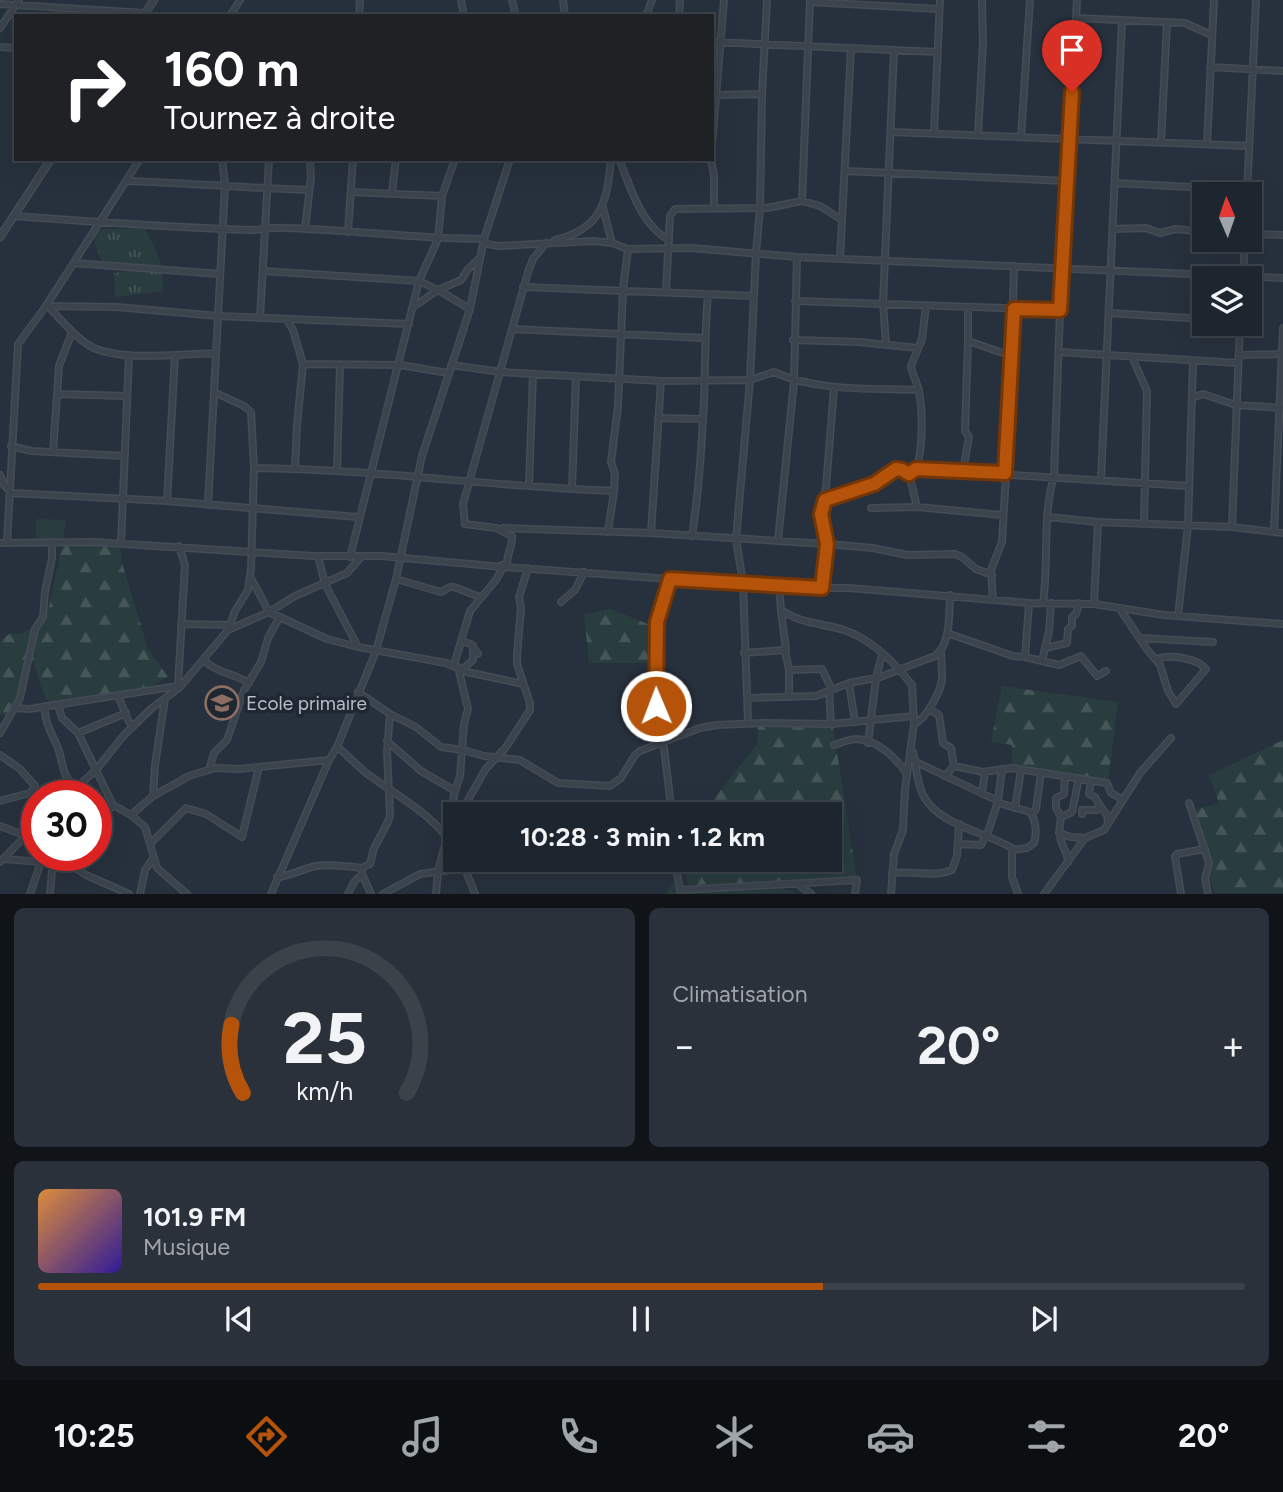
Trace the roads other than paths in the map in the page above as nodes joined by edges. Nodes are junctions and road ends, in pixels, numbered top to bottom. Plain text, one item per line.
1 (66, 0) edge
2 (154, 0) edge
3 (724, 0) edge
4 (767, 0) edge
5 (940, 0) edge
6 (982, 0) edge
7 (1030, 0) edge
8 (1077, 0) edge
9 (1213, 0) edge
10 (1256, 0) edge
11 (810, 1) edge
12 (18, 3) edge
13 (0, 4) edge
14 (60, 8) junction
15 (939, 9) junction
16 (144, 14) edge
17 (1076, 18) junction
18 (1122, 20) junction
19 (1167, 22) junction
20 (0, 28) edge
21 (1212, 35) junction
22 (714, 42) edge
23 (721, 43) junction
24 (765, 43) junction
25 (808, 46) junction
26 (850, 48) junction
27 (894, 50) junction
28 (938, 52) junction
29 (1210, 68) junction
30 (1253, 70) junction
31 (1283, 71) edge
32 (762, 94) junction
33 (718, 95) junction
34 (714, 128) edge
35 (891, 132) junction
36 (934, 133) junction
37 (978, 134) junction
38 (1021, 137) junction
39 (1069, 140) junction
40 (1117, 140) junction
41 (1161, 142) junction
42 (1207, 144) junction
43 (1249, 146) junction
44 (50, 161) edge
45 (139, 161) edge
46 (222, 161) edge
47 (269, 161) edge
48 (310, 161) edge
49 (353, 161) edge
50 (396, 161) edge
51 (454, 161) edge
52 (509, 161) edge
53 (611, 161) edge
54 (620, 161) edge
55 (710, 161) edge
56 (845, 171) junction
57 (889, 174) junction
58 (126, 181) junction
59 (1066, 181) junction
60 (1247, 182) edge
61 (1115, 183) junction
62 (225, 184) junction
63 (1192, 188) edge
64 (267, 190) junction
65 (308, 190) junction
66 (351, 192) junction
67 (392, 192) junction
68 (442, 196) junction
69 (802, 201) junction
70 (714, 207) junction
71 (603, 208) junction
72 (760, 208) junction
73 (15, 216) junction
74 (842, 220) junction
75 (99, 223) junction
76 (265, 228) junction
77 (223, 229) junction
78 (305, 229) junction
79 (1113, 229) junction
80 (1192, 231) edge
81 (348, 233) junction
82 (1262, 234) edge
83 (1283, 235) edge
84 (0, 237) edge
85 (438, 239) junction
86 (484, 239) junction
87 (669, 240) junction
88 (544, 243) junction
89 (612, 243) junction
90 (628, 249) junction
91 (669, 249) junction
92 (756, 253) junction
93 (797, 257) junction
94 (481, 258) junction
95 (840, 258) junction
96 (885, 260) junction
97 (74, 263) junction
98 (1014, 266) junction
99 (1062, 268) junction
100 (263, 271) junction
101 (1110, 272) junction
102 (220, 274) junction
103 (1192, 275) edge
104 (1262, 277) edge
105 (1283, 278) edge
106 (419, 281) junction
107 (523, 287) junction
108 (438, 290) junction
109 (623, 290) junction
110 (666, 291) junction
111 (708, 295) junction
112 (754, 296) junction
113 (795, 301) junction
114 (883, 303) junction
115 (926, 306) junction
116 (48, 307) junction
117 (413, 307) junction
118 (968, 308) junction
119 (470, 309) junction
120 (1014, 309) junction
121 (1060, 310) junction
122 (1109, 313) junction
123 (218, 316) junction
124 (260, 318) junction
125 (1192, 318) edge
126 (287, 320) junction
127 (409, 324) junction
128 (1283, 328) edge
129 (512, 329) junction
130 (72, 332) junction
131 (621, 334) junction
132 (1240, 336) edge
133 (704, 338) junction
134 (793, 340) junction
135 (968, 341) junction
136 (886, 344) junction
137 (917, 348) junction
138 (1059, 352) junction
139 (216, 353) junction
140 (1282, 354) edge
141 (129, 355) junction
142 (175, 355) junction
143 (1107, 355) junction
144 (1239, 355) junction
145 (1012, 356) junction
146 (1132, 357) junction
147 (1193, 361) junction
148 (303, 363) junction
149 (1238, 363) junction
150 (340, 365) junction
151 (400, 365) junction
152 (451, 365) junction
153 (501, 372) junction
154 (448, 373) junction
155 (533, 374) junction
156 (576, 376) junction
157 (618, 379) junction
158 (750, 380) junction
159 (661, 381) junction
160 (794, 381) junction
161 (704, 382) junction
162 (834, 388) junction
163 (919, 390) junction
164 (214, 392) junction
165 (57, 394) junction
166 (127, 396) junction
167 (1192, 398) junction
168 (1236, 405) junction
169 (1281, 408) edge
170 (658, 418) junction
171 (703, 419) junction
172 (11, 446) junction
173 (53, 452) junction
174 (125, 456) junction
175 (254, 468) junction
176 (295, 468) junction
177 (916, 469) junction
178 (337, 471) junction
179 (963, 471) junction
180 (1005, 473) junction
181 (369, 474) junction
182 (909, 474) junction
183 (0, 475) edge
184 (1054, 476) junction
185 (416, 479) junction
186 (1101, 479) junction
187 (470, 482) junction
188 (1145, 482) junction
189 (529, 485) junction
190 (1189, 486) junction
191 (572, 489) junction
192 (614, 491) junction
193 (11, 493) junction
194 (125, 499) junction
195 (825, 500) junction
196 (167, 501) junction
197 (208, 505) junction
198 (917, 507) junction
199 (871, 508) dead end
200 (252, 509) junction
201 (1002, 515) junction
202 (358, 517) junction
203 (1048, 517) junction
204 (1098, 522) junction
205 (1143, 522) junction
206 (1188, 526) junction
207 (496, 527) junction
208 (1232, 527) junction
209 (608, 532) junction
210 (1274, 532) junction
211 (651, 533) junction
212 (1283, 533) edge
213 (692, 536) junction
214 (736, 539) junction
215 (778, 541) junction
216 (52, 542) junction
217 (4, 543) edge
218 (121, 543) junction
219 (827, 544) junction
220 (179, 547) junction
221 (252, 550) junction
222 (318, 556) junction
223 (362, 556) junction
224 (350, 557) junction
225 (400, 557) junction
226 (492, 566) junction
227 (503, 567) junction
228 (528, 568) junction
229 (584, 572) junction
230 (992, 575) junction
231 (250, 577) junction
232 (396, 579) junction
233 (670, 579) junction
234 (325, 583) junction
235 (743, 583) junction
236 (779, 585) junction
237 (822, 588) junction
238 (950, 595) junction
239 (480, 597) junction
240 (993, 600) junction
241 (561, 602) dead end
242 (1028, 603) junction
243 (1043, 603) junction
244 (1051, 603) junction
245 (1079, 603) junction
246 (1094, 604) junction
247 (1120, 609) junction
248 (781, 610) junction
249 (269, 612) junction
250 (1178, 616) junction
251 (279, 618) junction
252 (181, 624) junction
253 (1283, 624) edge
254 (229, 627) junction
255 (947, 633) junction
256 (1140, 638) junction
257 (461, 640) junction
258 (1213, 642) dead end
259 (473, 646) junction
260 (358, 647) junction
261 (1045, 648) junction
262 (785, 650) junction
263 (376, 651) junction
264 (941, 652) junction
265 (744, 653) junction
266 (478, 654) dead end
267 (882, 655) junction
268 (1025, 657) junction
269 (1156, 659) junction
270 (204, 660) junction
271 (1042, 661) junction
272 (458, 667) junction
273 (789, 670) junction
274 (898, 670) junction
275 (1106, 671) dead end
276 (876, 678) junction
277 (249, 683) junction
278 (849, 683) junction
279 (523, 684) junction
280 (179, 687) junction
281 (830, 690) junction
282 (358, 692) junction
283 (118, 696) junction
284 (789, 697) junction
285 (166, 698) junction
286 (748, 698) junction
287 (58, 705) junction
288 (45, 707) junction
289 (15, 708) junction
290 (929, 709) junction
291 (126, 713) junction
292 (390, 714) junction
293 (914, 716) junction
294 (855, 722) junction
295 (870, 722) junction
296 (748, 723) junction
297 (831, 724) junction
298 (914, 724) junction
299 (134, 726) junction
300 (0, 733) edge
301 (78, 733) junction
302 (1171, 738) dead end
303 (387, 741) junction
304 (868, 743) junction
305 (662, 744) junction
306 (834, 745) dead end
307 (337, 747) junction
308 (911, 747) junction
309 (463, 750) junction
310 (0, 755) edge
311 (495, 758) junction
312 (329, 760) junction
313 (916, 762) junction
314 (954, 766) junction
315 (259, 767) junction
316 (1002, 769) junction
317 (1021, 769) junction
318 (96, 770) junction
319 (209, 770) junction
320 (985, 772) junction
321 (1041, 772) junction
322 (907, 774) junction
323 (945, 776) junction
324 (1065, 776) junction
325 (1079, 778) junction
326 (68, 780) edge
327 (84, 780) edge
328 (388, 788) junction
329 (456, 791) junction
330 (982, 793) junction
331 (153, 796) junction
332 (1122, 799) junction
333 (0, 802) edge
334 (455, 802) edge
335 (466, 802) edge
336 (670, 802) edge
337 (999, 802) junction
338 (1189, 803) dead end
339 (1099, 804) junction
340 (114, 806) joint
341 (1015, 808) junction
342 (1032, 814) junction
343 (1082, 814) dead end
344 (131, 816) junction
345 (1060, 817) junction
346 (1108, 823) junction
347 (959, 824) junction
348 (0, 826) edge
349 (443, 832) edge
350 (21, 833) edge
351 (1060, 834) junction
352 (986, 835) junction
353 (1085, 838) junction
354 (21, 841) edge
355 (151, 843) junction
356 (958, 844) junction
357 (1205, 849) junction
358 (1012, 850) junction
359 (443, 854) edge
360 (153, 857) junction
361 (2, 860) edge
362 (21, 861) edge
363 (1068, 862) junction
364 (443, 870) edge
365 (38, 871) edge
366 (55, 871) edge
367 (79, 871) edge
368 (362, 871) junction
369 (438, 871) junction
370 (466, 872) edge
371 (677, 872) edge
372 (892, 873) junction
373 (277, 877) junction
374 (396, 886) junction
375 (802, 889) edge
376 (681, 892) edge
377 (30, 894) edge
378 (50, 894) edge
379 (129, 894) edge
380 (140, 894) edge
381 (187, 894) edge
382 (271, 894) edge
383 (348, 894) edge
384 (371, 894) edge
385 (383, 894) edge
386 (400, 894) edge
387 (436, 894) edge
388 (475, 894) edge
389 (811, 894) edge
390 (855, 894) edge
391 (891, 894) edge
392 (1018, 894) edge
393 (1044, 894) edge
394 (1181, 894) edge
395 (1208, 894) edge

1 - 14 street
2 - 16 street
3 - 23 street
4 - 24 street
5 - 15 street
6 - 37 street
7 - 38 street
8 - 17 street
9 - 21 street
10 - 30 street
11 - 15 street
11 - 25 street
12 - 13 street
12 - 14 street
12 - 20 street
14 - 16 street
15 - 28 street
17 - 18 street
17 - 39 street
18 - 19 street
18 - 40 street
19 - 21 street
19 - 41 street
21 - 29 street
22 - 23 street
23 - 24 street
23 - 33 street
24 - 25 street
24 - 32 street
25 - 26 street
25 - 69 street
26 - 27 street
26 - 56 street
27 - 28 street
27 - 35 street
28 - 36 street
29 - 30 street
29 - 42 street
30 - 31 street
30 - 43 street
32 - 33 street
32 - 72 street
33 - 34 street
35 - 36 street
35 - 57 street
36 - 37 street
37 - 38 street
38 - 39 street
39 - 40 street
39 - 59 street
40 - 41 street
40 - 61 street
41 - 42 street
42 - 43 street
43 - 60 street
44 - 73 street
45 - 58 street
46 - 62 street
47 - 64 street
48 - 65 street
49 - 66 street
50 - 67 street
51 - 68 street
52 - 86 street
53 - 71 street
54 - 87 street
55 - 70 street
56 - 57 street
56 - 74 street
57 - 59 street
57 - 96 street
58 - 62 street
58 - 75 street
59 - 99 street
61 - 63 street
61 - 79 street
62 - 64 street
62 - 77 street
64 - 65 street
64 - 76 street
65 - 78 street
66 - 67 street
66 - 81 street
67 - 68 street
68 - 85 street
69 - 72 street
69 - 74 street
70 - 72 street
70 - 87 street
71 - 88 street
71 - 89 street
72 - 92 street
73 - 75 street
73 - 84 street
74 - 95 street
75 - 77 street
75 - 97 street
76 - 77 street
76 - 78 street
76 - 100 street
77 - 102 street
78 - 81 street
79 - 80 street
79 - 101 street
81 - 85 street
82 - 83 street
85 - 86 street
85 - 106 street
86 - 88 street
86 - 94 street
87 - 91 street
88 - 89 street
88 - 107 street
89 - 90 street
90 - 91 street
90 - 109 street
91 - 92 street
91 - 110 street
92 - 93 street
92 - 112 street
93 - 95 street
93 - 113 street
94 - 108 street
94 - 119 street
95 - 96 street
96 - 98 street
96 - 114 street
97 - 102 street
97 - 116 street
98 - 99 street
98 - 120 street
99 - 101 street
99 - 121 street
100 - 106 street
100 - 124 street
101 - 103 street
101 - 122 street
102 - 123 street
104 - 105 street
106 - 108 street
106 - 117 street
107 - 109 street
107 - 129 street
108 - 117 street
108 - 119 street
109 - 110 street
109 - 131 street
110 - 111 street
111 - 112 street
111 - 133 street
112 - 158 street
113 - 114 street
113 - 134 street
114 - 115 street
114 - 136 street
115 - 118 street
115 - 137 street
116 - 123 street
116 - 130 street
116 - 172 street
117 - 127 street
118 - 120 street
118 - 135 street
119 - 152 street
120 - 121 street
120 - 145 street
121 - 138 street
122 - 125 street
122 - 143 street
123 - 124 street
123 - 139 street
124 - 126 street
126 - 127 street
126 - 148 street
127 - 151 street
128 - 140 street
129 - 131 street
129 - 153 street
130 - 141 street
130 - 165 street
131 - 133 street
131 - 157 street
132 - 144 street
133 - 161 street
134 - 136 street
134 - 160 street
135 - 145 street
135 - 179 street
136 - 137 street
137 - 163 street
138 - 143 street
138 - 184 street
139 - 142 street
139 - 164 street
140 - 144 street
140 - 169 street
141 - 142 street
141 - 166 street
142 - 196 street
143 - 146 street
143 - 186 street
144 - 149 street
145 - 180 street
146 - 147 street
146 - 188 street
147 - 149 street
147 - 167 street
148 - 150 street
148 - 176 street
149 - 168 street
150 - 151 street
150 - 178 street
151 - 154 street
151 - 181 street
152 - 153 street
152 - 154 street
153 - 155 street
153 - 187 street
154 - 185 street
155 - 156 street
155 - 189 street
156 - 157 street
156 - 191 street
157 - 159 street
157 - 192 street
158 - 160 street
158 - 161 street
158 - 214 street
159 - 161 street
159 - 170 street
160 - 162 street
160 - 215 street
161 - 171 street
162 - 163 street
162 - 195 street
163 - 177 street
164 - 175 street
164 - 197 street
165 - 166 street
165 - 173 street
166 - 174 street
167 - 168 street
167 - 190 street
168 - 169 street
168 - 208 street
169 - 210 street
170 - 171 street
170 - 211 street
171 - 213 street
172 - 173 street
172 - 193 street
173 - 174 street
174 - 194 street
175 - 176 street
175 - 200 street
176 - 178 street
177 - 179 street
177 - 182 street
178 - 181 street
179 - 180 street
180 - 184 street
180 - 201 street
181 - 185 street
181 - 202 street
182 - 195 street
182 - 198 street
183 - 193 street
184 - 186 street
184 - 203 street
185 - 187 street
185 - 225 street
186 - 188 street
187 - 189 street
187 - 207 street
188 - 190 street
188 - 205 street
189 - 191 street
190 - 206 street
191 - 192 street
192 - 209 street
193 - 194 street
193 - 217 street
194 - 196 street
194 - 218 street
195 - 219 street
196 - 197 street
197 - 200 street
198 - 199 street
198 - 201 street
200 - 202 street
200 - 221 street
201 - 230 street
202 - 224 street
203 - 204 street
203 - 243 street
204 - 205 street
204 - 246 street
205 - 206 street
206 - 208 street
206 - 250 street
207 - 209 street
207 - 226 street
208 - 210 street
209 - 211 street
210 - 212 street
211 - 213 street
213 - 214 street
214 - 215 street
214 - 235 street
215 - 219 street
216 - 217 street
216 - 218 street
216 - 289 street
218 - 220 street
219 - 230 street
219 - 237 street
220 - 221 street
220 - 252 street
221 - 222 street
221 - 231 street
222 - 224 street
222 - 234 street
223 - 224 street
223 - 225 street
223 - 234 street
225 - 226 street
225 - 232 street
226 - 227 street
227 - 228 street
227 - 239 street
228 - 229 street
228 - 279 street
229 - 233 street
229 - 241 street
230 - 240 street
231 - 249 street
231 - 254 street
232 - 239 street
232 - 263 street
233 - 235 street
233 - 305 street
234 - 249 street
234 - 260 street
235 - 236 street
235 - 265 street
236 - 237 street
236 - 248 street
237 - 238 street
238 - 240 street
238 - 255 street
239 - 257 street
240 - 242 street
242 - 243 street
242 - 268 street
243 - 244 street
244 - 245 street
244 - 261 street
245 - 246 street
245 - 261 street
246 - 247 street
247 - 250 street
247 - 256 street
248 - 262 street
248 - 267 street
249 - 251 street
249 - 254 street
250 - 253 street
251 - 260 street
251 - 277 street
252 - 254 street
252 - 280 street
254 - 270 street
255 - 264 street
255 - 268 street
256 - 258 street
256 - 269 street
257 - 259 street
257 - 272 street
259 - 266 street
259 - 272 street
260 - 263 street
261 - 271 street
262 - 265 street
262 - 273 street
263 - 272 street
263 - 282 street
264 - 274 street
264 - 290 street
265 - 286 street
267 - 274 street
267 - 276 street
268 - 271 street
269 - 269 street
270 - 277 street
270 - 280 street
271 - 275 street
272 - 279 street
272 - 309 street
273 - 281 street
273 - 284 street
274 - 276 street
274 - 293 street
276 - 278 street
276 - 295 street
277 - 319 street
278 - 281 street
278 - 294 street
279 - 311 street
280 - 283 street
280 - 285 street
281 - 284 street
281 - 297 street
282 - 292 street
282 - 307 street
283 - 287 street
283 - 291 street
284 - 286 street
285 - 299 street
285 - 331 street
286 - 296 street
287 - 288 street
287 - 301 street
288 - 289 street
288 - 326 street
289 - 300 street
290 - 298 street
290 - 314 street
291 - 299 street
291 - 301 street
292 - 303 street
292 - 309 street
293 - 295 street
293 - 298 street
294 - 295 street
294 - 297 street
295 - 304 street
296 - 297 street
296 - 305 street
298 - 308 street
299 - 318 street
301 - 318 street
302 - 332 street
303 - 328 street
303 - 329 street
304 - 306 street
304 - 322 street
305 - 311 street
305 - 336 street
307 - 312 street
307 - 328 street
308 - 313 street
308 - 322 street
309 - 311 street
309 - 329 street
310 - 333 street
311 - 335 street
312 - 315 street
312 - 373 street
313 - 323 street
313 - 347 street
314 - 320 street
314 - 323 street
315 - 319 street
315 - 355 street
316 - 317 street
316 - 320 street
316 - 337 street
317 - 321 street
317 - 341 street
318 - 327 street
318 - 340 street
319 - 331 street
320 - 330 street
321 - 324 street
321 - 342 street
322 - 372 street
323 - 330 street
324 - 325 street
324 - 345 street
325 - 332 street
325 - 339 street
325 - 345 street
328 - 349 street
328 - 368 street
329 - 334 street
330 - 337 street
331 - 344 street
332 - 346 street
337 - 341 street
337 - 352 street
338 - 357 street
339 - 343 street
339 - 346 street
340 - 344 street
341 - 342 street
342 - 358 street
344 - 355 street
345 - 351 street
346 - 353 street
347 - 352 street
347 - 356 street
348 - 350 street
351 - 353 street
351 - 363 street
352 - 356 street
352 - 358 street
353 - 363 street
354 - 361 street
355 - 360 street
356 - 372 street
357 - 394 street
357 - 395 street
358 - 392 street
359 - 369 street
360 - 380 street
360 - 381 street
361 - 362 street
363 - 393 street
364 - 369 street
365 - 377 street
366 - 378 street
367 - 379 street
368 - 373 street
368 - 383 street
368 - 384 street
369 - 374 street
369 - 387 street
370 - 388 street
371 - 376 street
372 - 391 street
373 - 382 street
374 - 385 street
374 - 386 street
375 - 376 street
375 - 389 street
375 - 390 street

